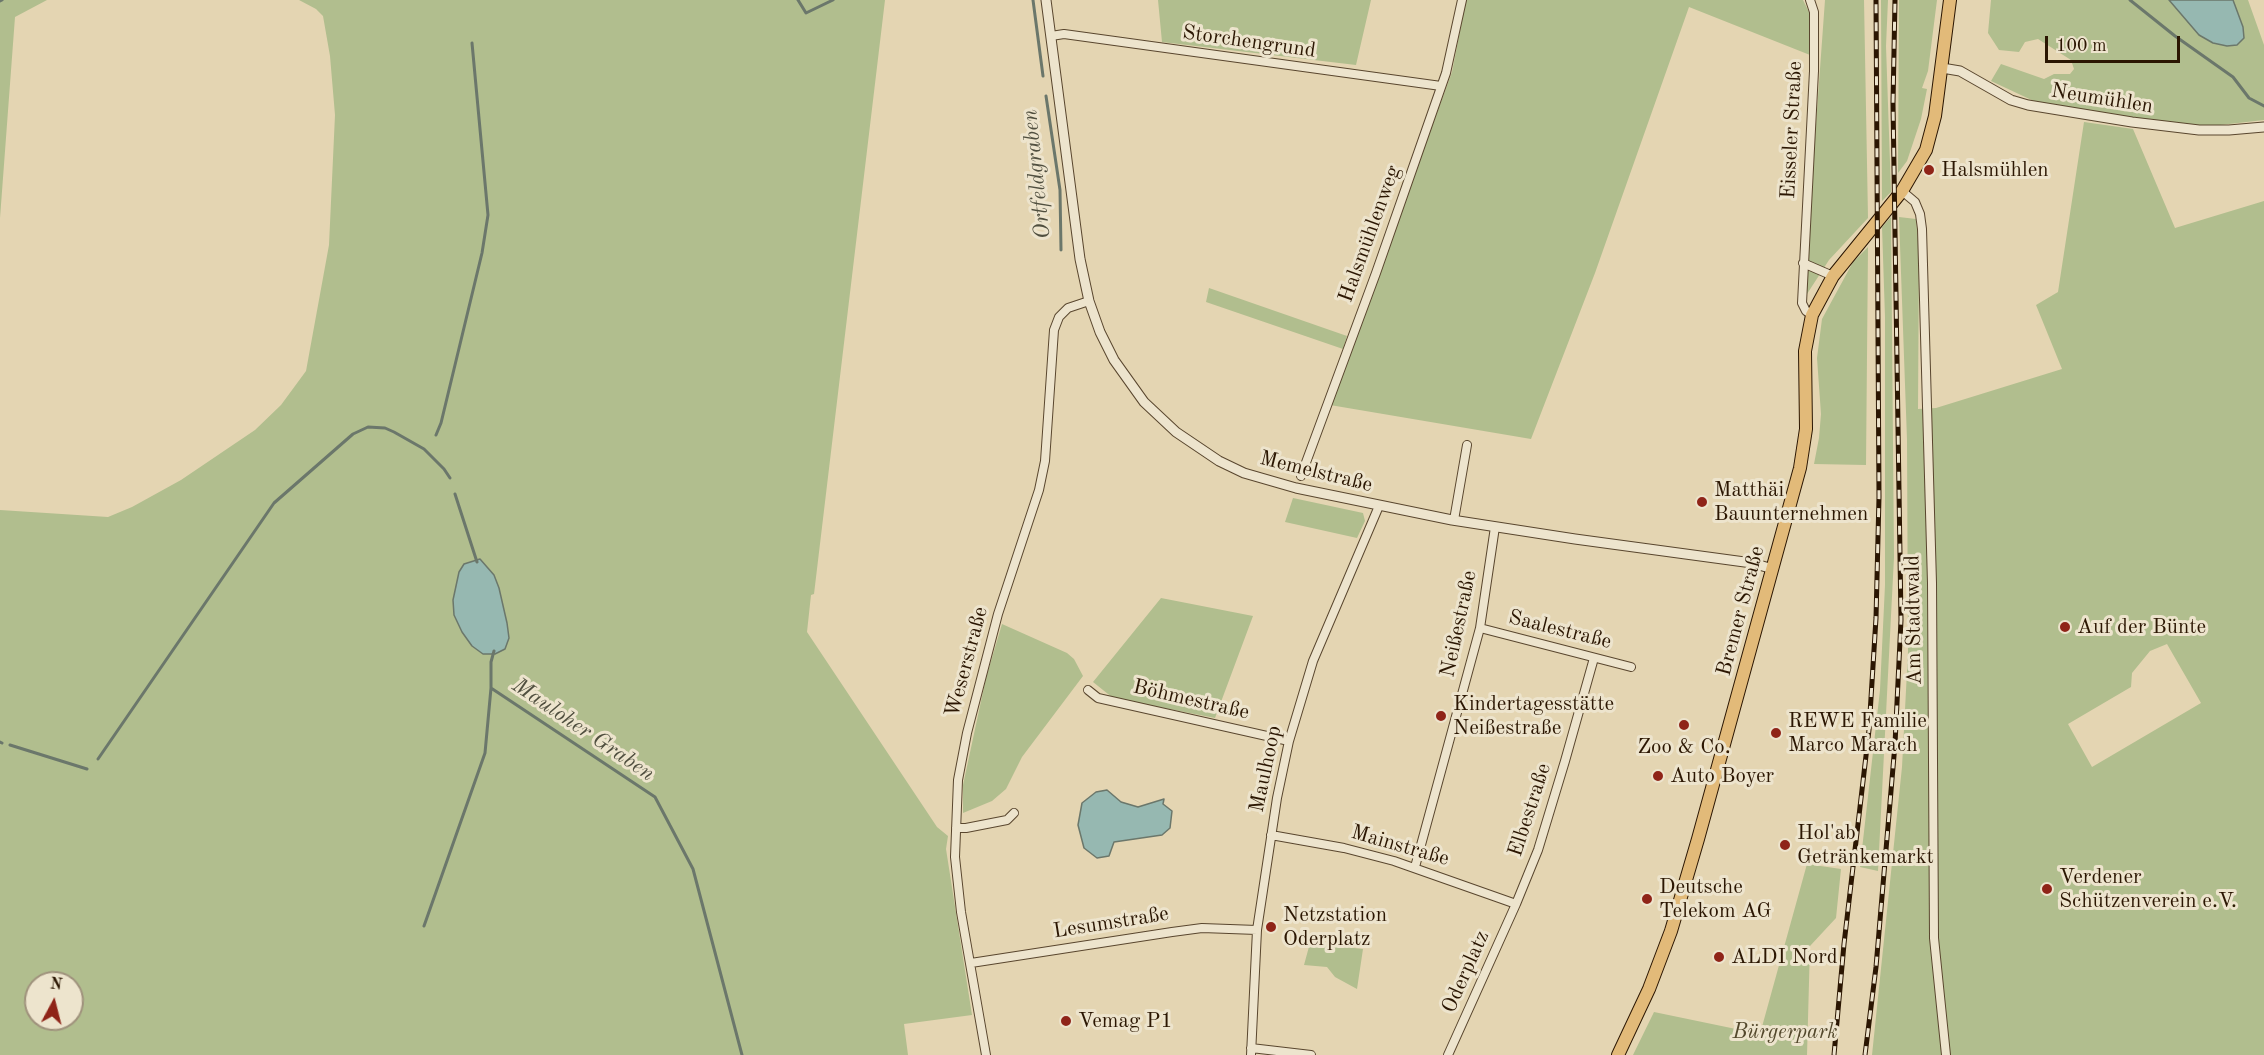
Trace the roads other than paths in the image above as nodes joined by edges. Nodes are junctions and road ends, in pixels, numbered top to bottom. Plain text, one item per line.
1 (1046, 0) edge
2 (1462, 0) edge
3 (1810, 0) edge
4 (1950, 0) edge
5 (1051, 36) junction
6 (1942, 68) junction
7 (1441, 86) junction
8 (2264, 127) edge
9 (1902, 191) junction
10 (1803, 263) junction
11 (1833, 276) junction
12 (1089, 301) junction
13 (1812, 315) junction
14 (1467, 445) dead end
15 (1300, 476) dead end
16 (1379, 506) junction
17 (1454, 520) junction
18 (1495, 527) junction
19 (1773, 569) junction
20 (1480, 628) junction
21 (1594, 658) junction
22 (1631, 667) dead end
23 (1088, 690) dead end
24 (1289, 741) junction
25 (1014, 813) dead end
26 (956, 828) junction
27 (1271, 835) junction
28 (1415, 867) junction
29 (1516, 904) junction
30 (1257, 930) junction
31 (971, 963) junction
32 (1251, 1051) edge
33 (986, 1055) edge
34 (1311, 1055) edge
35 (1448, 1055) edge
36 (1618, 1055) edge
37 (1946, 1055) edge

1 - 5 street, Memelstraße
2 - 7 street, Halsmühlenweg
3 - 10 street, Eisseler Straße
4 - 6 main road, Bremer Straße
5 - 7 street, Storchengrund
5 - 12 street, Memelstraße
6 - 8 street, Neumühlen
6 - 9 main road, Bremer Straße
7 - 15 street, Halsmühlenweg
9 - 11 main road, Bremer Straße
9 - 37 street, Am Stadtwald
10 - 11 street
10 - 13 street, Eisseler Straße
11 - 13 main road, Bremer Straße
12 - 16 street, Memelstraße
12 - 26 street, Weserstraße
13 - 19 main road, Bremer Straße
14 - 17 street
16 - 17 street, Memelstraße
16 - 24 street, Maulhoop
17 - 18 street, Memelstraße
18 - 19 street, Memelstraße
18 - 20 street, Neißestraße
19 - 36 main road, Bremer Straße
20 - 21 street, Saalestraße
20 - 28 street, Neißestraße
21 - 22 street, Saalestraße
21 - 29 street, Elbestraße
23 - 24 street, Böhmestraße
24 - 27 street, Maulhoop
25 - 26 street
26 - 31 street, Weserstraße
27 - 28 street, Mainstraße
27 - 30 street, Maulhoop
28 - 29 street, Mainstraße
29 - 35 street, Oderplatz
30 - 31 street, Lesumstraße
30 - 32 street, Maulhoop
31 - 33 street, Weserstraße
32 - 34 street

